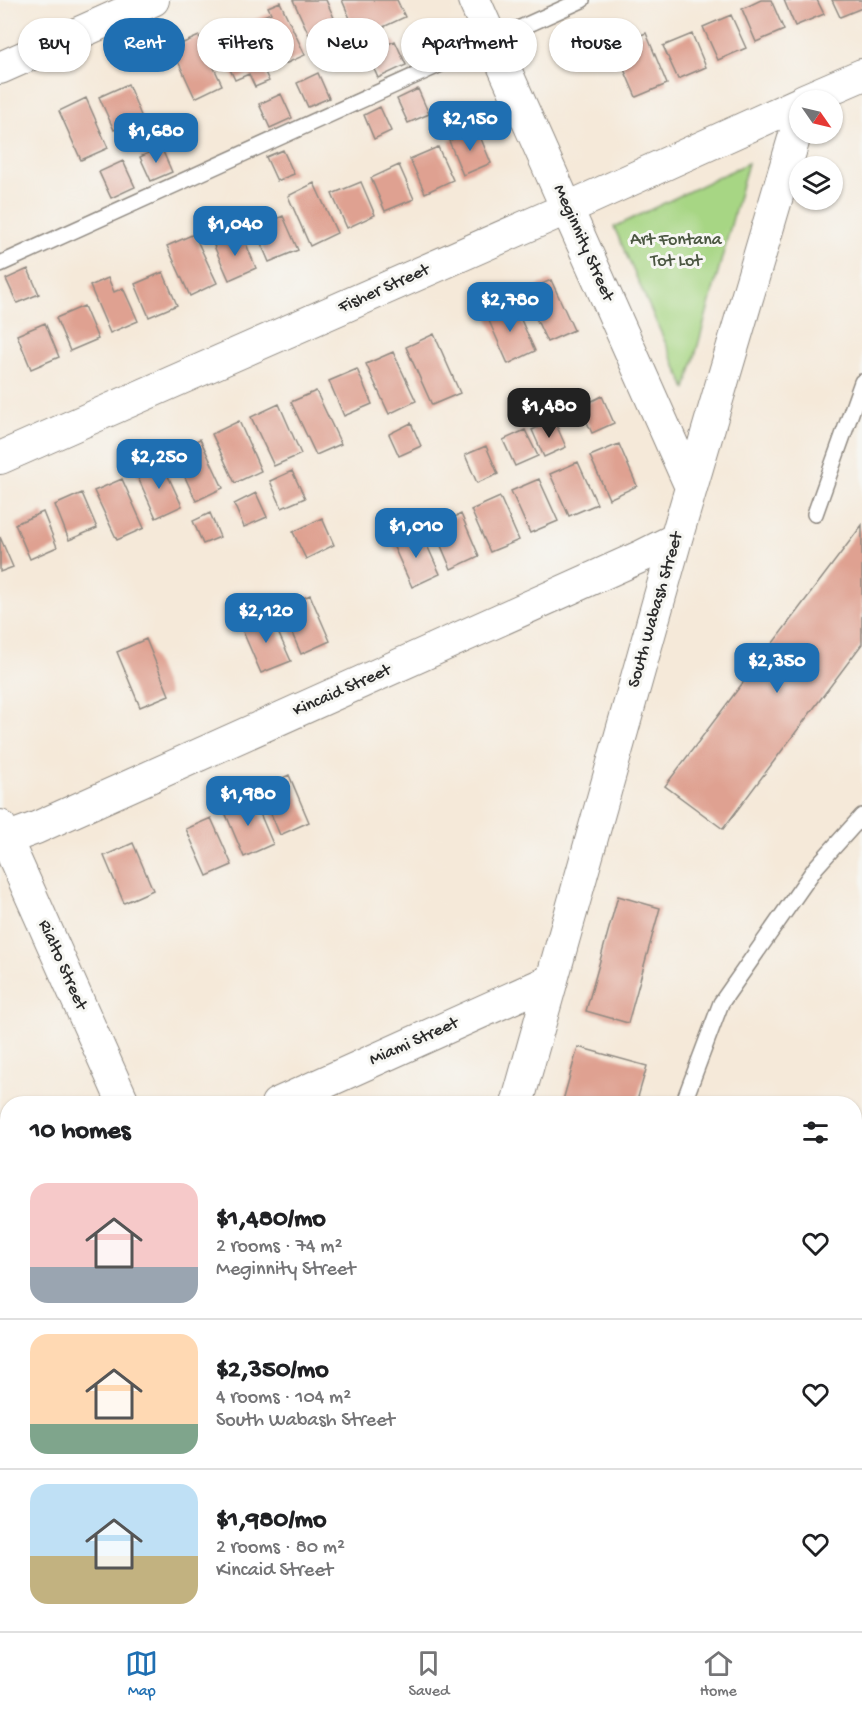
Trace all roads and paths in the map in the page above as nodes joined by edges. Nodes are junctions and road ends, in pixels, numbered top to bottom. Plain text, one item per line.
1 (153, 0) edge
2 (474, 0) edge
3 (582, 0) edge
4 (482, 18) edge
5 (537, 20) edge
6 (0, 68) edge
7 (422, 72) edge
8 (506, 72) edge
9 (862, 75) edge
10 (827, 90) edge
11 (789, 108) edge
12 (792, 144) edge
13 (568, 208) junction
14 (0, 264) edge
15 (862, 381) edge
16 (0, 458) edge
17 (691, 487) junction
18 (815, 514) dead end
19 (676, 538) junction
20 (862, 816) edge
21 (3, 832) edge
22 (552, 980) junction
23 (120, 1096) edge
24 (295, 1096) edge
25 (519, 1096) edge
26 (686, 1096) edge

1 - 6 street
2 - 4 street, Meginnity Street
3 - 5 lane
7 - 14 lane
8 - 13 street, Meginnity Street
9 - 10 street
11 - 13 street, Fisher Street
12 - 17 street, South Wabash Street
13 - 16 street, Fisher Street
13 - 17 street, Meginnity Street
15 - 18 lane
17 - 19 street, South Wabash Street
19 - 21 street, Kincaid Street
19 - 22 street, South Wabash Street
20 - 26 lane
21 - 23 street, Rialto Street
22 - 24 street, Miami Street
22 - 25 street, South Wabash Street

